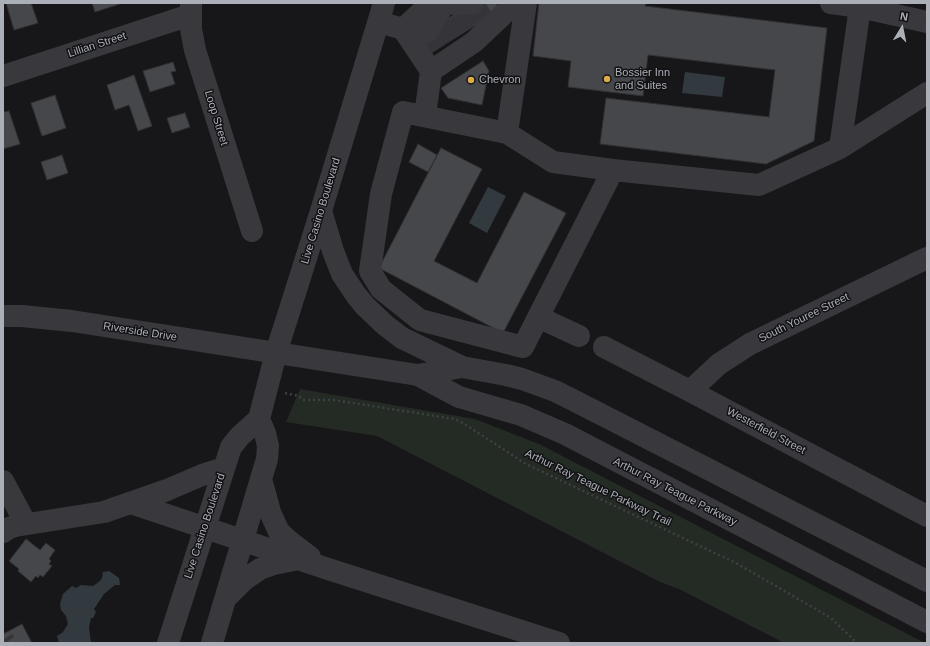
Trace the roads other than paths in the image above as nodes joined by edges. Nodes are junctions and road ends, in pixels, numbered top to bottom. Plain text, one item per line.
1 (831, 3) edge
2 (860, 7) junction
3 (191, 9) edge
4 (382, 12) edge
5 (469, 18) edge
6 (927, 22) edge
7 (403, 29) junction
8 (431, 70) junction
9 (3, 76) edge
10 (927, 93) edge
11 (425, 116) junction
12 (507, 133) junction
13 (840, 148) junction
14 (613, 170) junction
15 (321, 211) junction
16 (252, 232) dead end
17 (927, 258) edge
18 (3, 316) edge
19 (538, 317) junction
20 (579, 336) dead end
21 (604, 347) dead end
22 (276, 354) junction
23 (462, 367) junction
24 (418, 375) junction
25 (690, 391) junction
26 (259, 419) junction
27 (224, 468) junction
28 (261, 479) junction
29 (3, 481) edge
30 (131, 503) junction
31 (927, 516) edge
32 (26, 524) junction
33 (204, 528) junction
34 (3, 532) edge
35 (243, 541) junction
36 (299, 559) junction
37 (325, 568) junction
38 (927, 581) edge
39 (226, 598) junction
40 (927, 622) edge
41 (168, 643) edge
42 (212, 643) edge
43 (560, 643) edge

1 - 2 street
2 - 6 street
2 - 13 street
3 - 9 street, Lillian Street
3 - 16 street, Loop Street
4 - 7 street
4 - 15 street, Live Casino Boulevard
5 - 7 street
5 - 8 street
5 - 12 street
7 - 8 street
8 - 11 street
10 - 13 street
11 - 12 street
11 - 19 street
12 - 14 street
13 - 14 street
14 - 19 street
15 - 22 street, Live Casino Boulevard
15 - 23 street
17 - 25 street, South Youree Street
18 - 22 street, Riverside Drive
19 - 20 street
21 - 25 street, Westerfield Street
22 - 24 street, Arthur Ray Teague Parkway
22 - 26 street, Live Casino Boulevard
23 - 24 street, Arthur Ray Teague Parkway
23 - 38 street, Arthur Ray Teague Parkway
24 - 40 street, Arthur Ray Teague Parkway
25 - 31 street, Westerfield Street
26 - 27 street, Live Casino Boulevard
26 - 28 street
27 - 30 street
27 - 33 street, Live Casino Boulevard
28 - 35 street
28 - 37 street
29 - 32 street
30 - 32 street
30 - 33 street
32 - 34 street
33 - 35 street
33 - 41 street, Live Casino Boulevard
35 - 36 street
35 - 39 street
36 - 37 street
36 - 39 street
37 - 43 street
39 - 42 street

